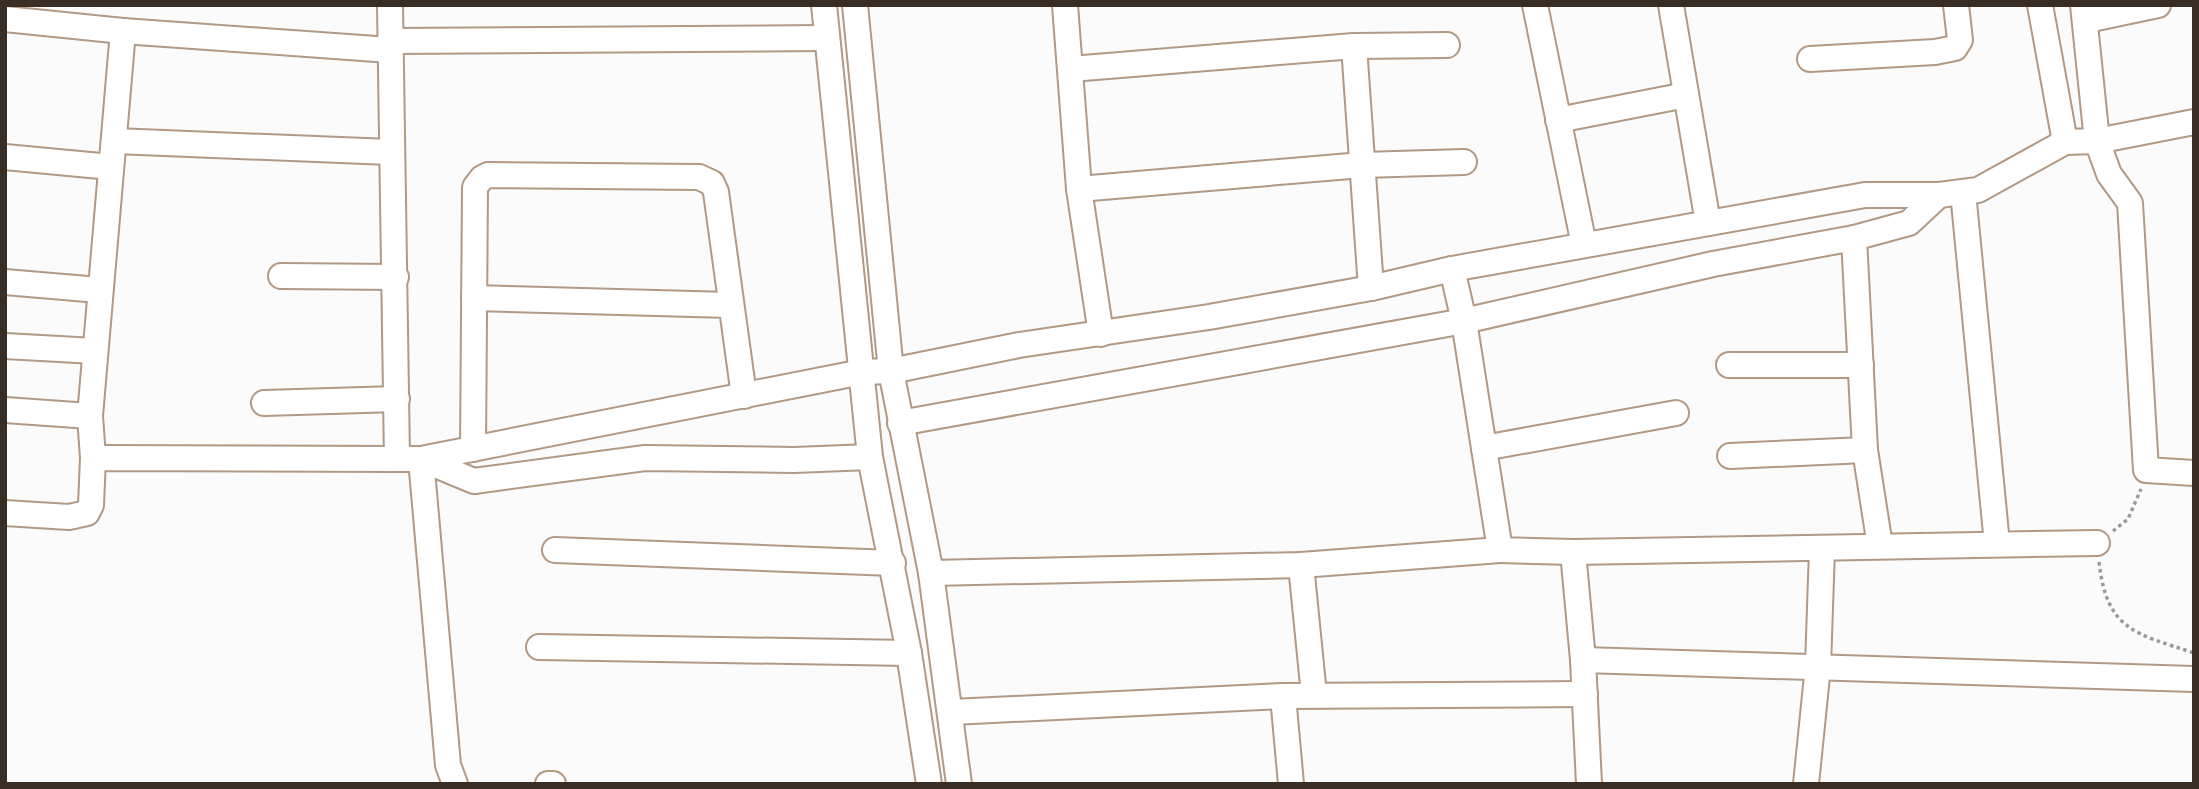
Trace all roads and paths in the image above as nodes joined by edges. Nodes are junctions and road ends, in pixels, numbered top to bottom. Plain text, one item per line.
1 (390, 5) edge
2 (824, 5) edge
3 (855, 5) edge
4 (1065, 5) edge
5 (1671, 5) edge
6 (1956, 5) edge
7 (2040, 5) edge
8 (2158, 5) edge
9 (1537, 6) edge
10 (2085, 13) edge
11 (5, 19) edge
12 (123, 31) junction
13 (826, 38) junction
14 (1447, 45) dead end
15 (390, 46) junction
16 (1354, 46) junction
17 (1810, 60) dead end
18 (1072, 69) junction
19 (1686, 95) junction
20 (1558, 120) junction
21 (2194, 122) edge
22 (115, 141) junction
23 (2097, 141) junction
24 (2065, 142) junction
25 (390, 152) junction
26 (5, 157) edge
27 (1464, 162) dead end
28 (1362, 165) junction
29 (111, 167) junction
30 (1079, 189) junction
31 (1951, 193) junction
32 (1708, 223) junction
33 (1854, 238) junction
34 (1584, 245) junction
35 (1452, 269) junction
36 (281, 276) dead end
37 (396, 277) junction
38 (5, 282) edge
39 (1371, 288) junction
40 (99, 290) junction
41 (474, 298) junction
42 (730, 304) junction
43 (1464, 321) junction
44 (1101, 334) junction
45 (5, 346) edge
46 (95, 351) junction
47 (1729, 365) dead end
48 (1861, 365) junction
49 (891, 371) junction
50 (862, 372) junction
51 (744, 396) junction
52 (397, 399) junction
53 (264, 402) dead end
54 (5, 410) edge
55 (1676, 413) dead end
56 (90, 415) junction
57 (900, 423) junction
58 (1484, 448) junction
59 (474, 449) junction
60 (1866, 450) junction
61 (1730, 456) dead end
62 (870, 457) junction
63 (93, 458) junction
64 (409, 459) junction
65 (2146, 470) junction
66 (2194, 473) edge
67 (5, 513) edge
68 (2097, 543) junction
69 (1997, 544) junction
70 (1880, 546) junction
71 (1822, 549) junction
72 (555, 550) dead end
73 (1500, 550) junction
74 (1573, 552) junction
75 (893, 563) junction
76 (1301, 565) junction
77 (931, 573) junction
78 (539, 647) dead end
79 (909, 653) junction
80 (2194, 653) edge
81 (1583, 660) junction
82 (1818, 666) junction
83 (2194, 679) edge
84 (1585, 694) junction
85 (1314, 695) junction
86 (1283, 696) junction
87 (952, 712) junction
88 (548, 783) edge
89 (455, 784) edge
90 (553, 784) edge
91 (929, 784) edge
92 (959, 784) edge
93 (1291, 784) edge
94 (1590, 784) edge
95 (1806, 784) edge

1 - 15 street
2 - 13 street
3 - 49 street
4 - 18 street
5 - 19 street
6 - 17 street
7 - 24 street
8 - 10 street
9 - 20 street
10 - 23 street
11 - 12 street
12 - 15 street
12 - 22 street
13 - 15 street
13 - 50 street
14 - 16 street
15 - 25 street
16 - 18 street
16 - 28 street
18 - 30 street
19 - 20 street
19 - 32 street
20 - 34 street
21 - 23 street
22 - 25 street
22 - 29 street
23 - 24 street
23 - 65 street
24 - 31 street
25 - 37 street
26 - 29 street
27 - 28 street
28 - 30 street
28 - 39 street
29 - 40 street
30 - 44 street
31 - 32 street
31 - 33 street
31 - 69 street
32 - 34 street
33 - 43 street
33 - 48 street
34 - 35 street
35 - 39 street
35 - 43 street
36 - 37 street
37 - 52 street
38 - 40 street
39 - 44 street
40 - 46 street
41 - 42 street
41 - 42 street
41 - 59 street
42 - 51 street
43 - 57 street
43 - 58 street
44 - 49 street
45 - 46 street
46 - 56 street
47 - 48 street
48 - 60 street
49 - 50 street
49 - 57 street
50 - 51 street
50 - 62 street
51 - 59 street
52 - 53 street
52 - 64 street
54 - 56 street
55 - 58 street
56 - 63 street
57 - 77 street
58 - 73 street
59 - 64 street
60 - 61 street
60 - 70 street
62 - 64 street
62 - 75 street
63 - 64 street
63 - 67 street
64 - 89 street
65 - 66 street
65 - 68 path
68 - 69 street
68 - 80 path
69 - 70 street
70 - 71 street
71 - 74 street
71 - 82 street
72 - 75 street
73 - 74 street
73 - 76 street
74 - 81 street
75 - 79 street
76 - 77 street
76 - 85 street
77 - 87 street
78 - 79 street
79 - 91 street
81 - 82 street
81 - 84 street
82 - 83 street
82 - 95 street
84 - 85 street
84 - 94 street
85 - 86 street
86 - 87 street
86 - 93 street
87 - 92 street
88 - 90 street

